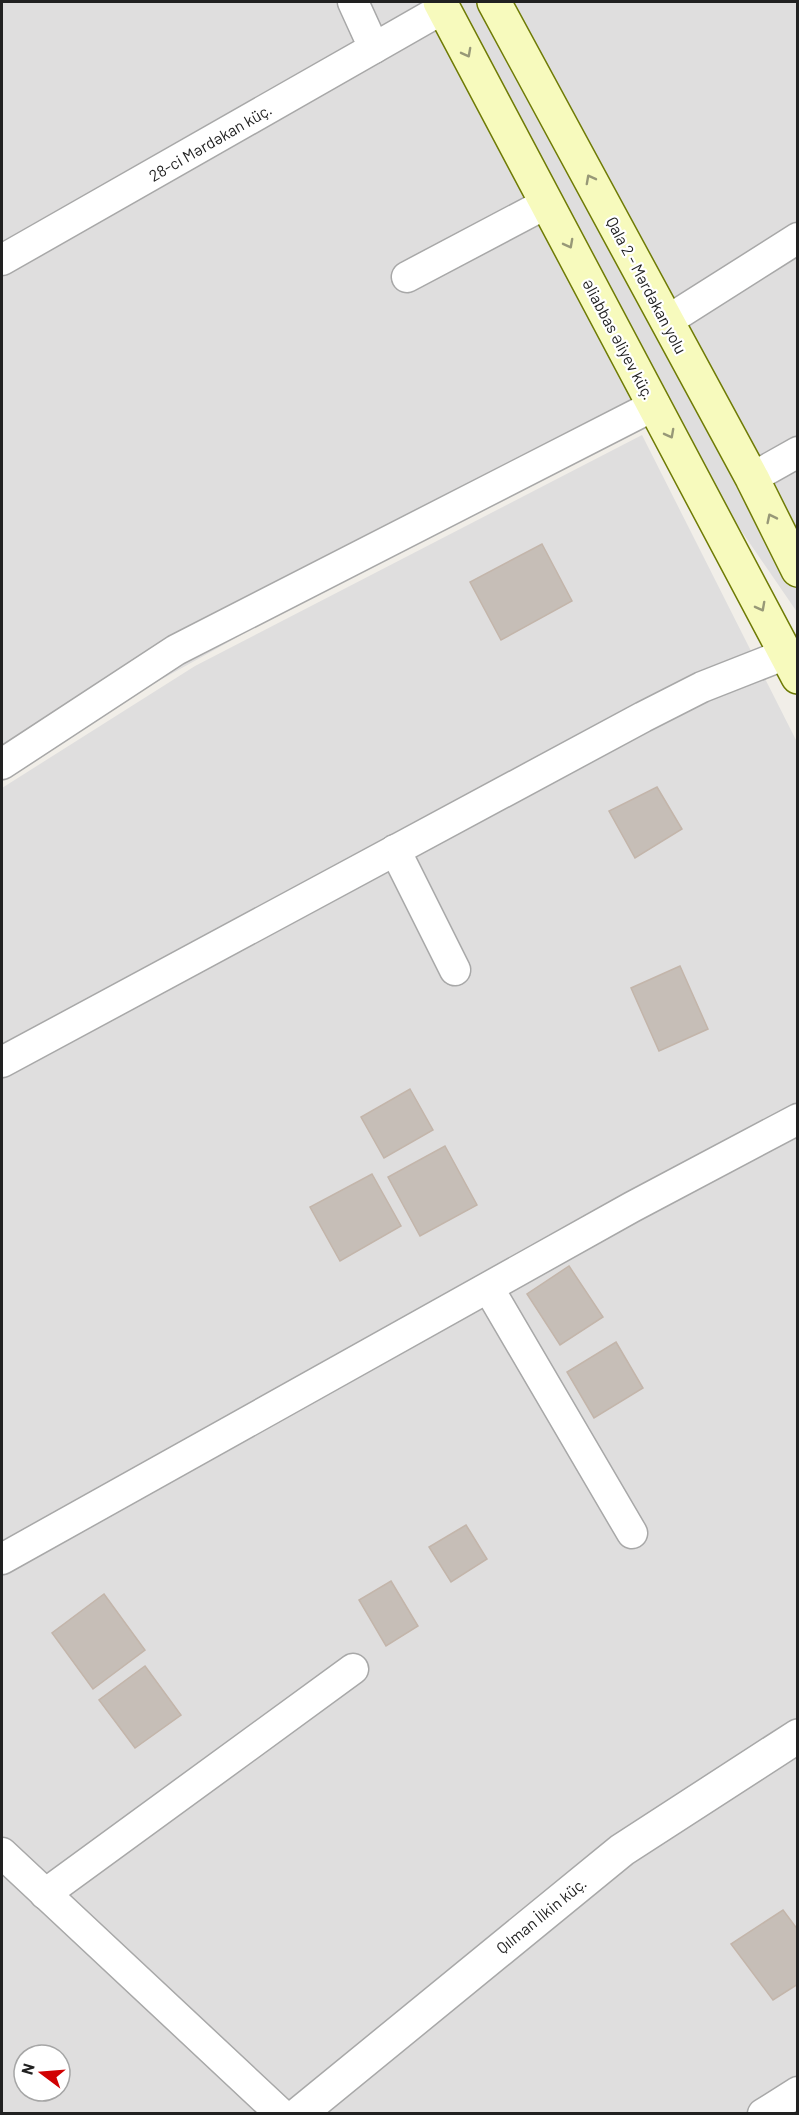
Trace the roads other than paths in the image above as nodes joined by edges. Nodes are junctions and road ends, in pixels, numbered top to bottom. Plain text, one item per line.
1 (353, 2) edge
2 (494, 2) edge
3 (442, 5) edge
4 (374, 48) junction
5 (548, 203) junction
6 (798, 238) edge
7 (2, 260) edge
8 (407, 277) dead end
9 (667, 321) junction
10 (655, 405) junction
11 (798, 452) edge
12 (752, 478) junction
13 (798, 570) edge
14 (792, 665) edge
15 (2, 764) edge
16 (395, 850) junction
17 (455, 970) dead end
18 (2, 1062) edge
19 (798, 1119) edge
20 (489, 1289) junction
21 (632, 1533) dead end
22 (2, 1558) edge
23 (353, 1669) dead end
24 (798, 1736) edge
25 (2, 1853) edge
26 (45, 1894) junction
27 (798, 2092) edge
28 (281, 2114) edge
29 (298, 2114) edge
30 (763, 2114) edge

1 - 4 street
9 -> 2 main road, Qala 2 - Mərdəkan yolu
3 - 4 street, 28-ci Mərdəkan küç.
3 -> 5 main road, Əliabbas Əliyev küç.
4 - 7 street, 28-ci Mərdəkan küç.
5 - 8 street
5 -> 10 main road, Əliabbas Əliyev küç.
6 - 9 street
9 - 12 main road, Qala 2 - Mərdəkan yolu
10 -> 14 main road, Əliabbas Əliyev küç.
10 - 15 street
11 - 12 street
13 -> 12 main road, Qala 2 - Mərdəkan yolu
14 - 16 street
16 - 17 street
16 - 18 street
19 - 20 street
20 - 21 street
20 - 22 street
23 - 26 street
24 - 29 street, Qılman İlkin küç.
25 - 26 street
26 - 28 street
27 - 30 street

